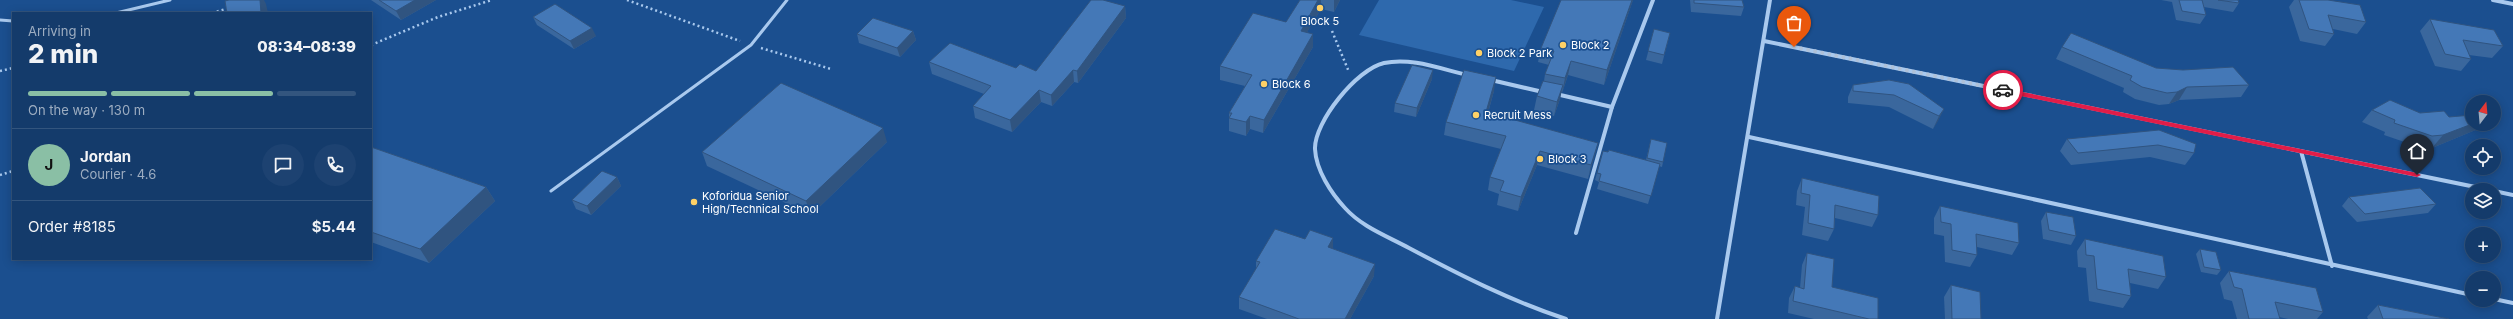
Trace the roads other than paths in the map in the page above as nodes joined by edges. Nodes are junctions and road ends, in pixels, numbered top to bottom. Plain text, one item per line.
1 (170, 0) edge
2 (787, 0) edge
3 (1653, 0) edge
4 (1770, 0) edge
5 (2493, 0) edge
6 (2513, 4) edge
7 (120, 12) edge
8 (0, 20) edge
9 (12, 21) edge
10 (1764, 41) junction
11 (1476, 77) edge
12 (1483, 78) edge
13 (1612, 107) junction
14 (1749, 137) junction
15 (2301, 151) junction
16 (2465, 185) edge
17 (551, 191) dead end
18 (2501, 192) edge
19 (2513, 195) edge
20 (1576, 233) dead end
21 (2332, 266) junction
22 (2465, 294) edge
23 (2501, 300) edge
24 (2513, 303) edge
25 (1566, 319) edge
26 (1717, 319) edge

1 - 7 lane
2 - 17 lane
3 - 13 street
4 - 10 street
5 - 6 street
8 - 9 lane
10 - 14 street
10 - 15 street
11 - 25 street
12 - 13 street
13 - 20 street
14 - 21 street
14 - 26 street
15 - 16 street
15 - 21 street
18 - 19 street
21 - 22 street
23 - 24 street

